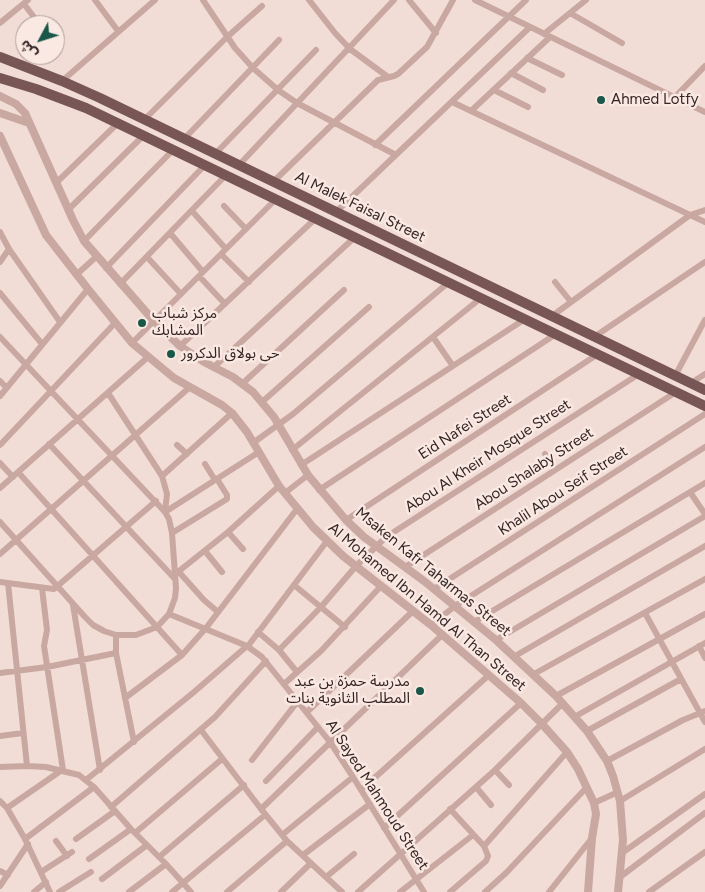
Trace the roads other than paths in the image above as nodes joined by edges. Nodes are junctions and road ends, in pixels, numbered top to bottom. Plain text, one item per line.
1 (94, 0) edge
2 (155, 0) edge
3 (202, 0) edge
4 (309, 0) edge
5 (394, 0) edge
6 (410, 0) edge
7 (453, 0) edge
8 (475, 0) edge
9 (526, 0) edge
10 (586, 0) edge
11 (26, 2) edge
12 (262, 6) dead end
13 (570, 13) junction
14 (34, 15) edge
15 (510, 16) junction
16 (0, 23) edge
17 (530, 27) junction
18 (118, 31) junction
19 (436, 33) junction
20 (547, 35) junction
21 (227, 37) junction
22 (279, 40) dead end
23 (622, 43) dead end
24 (350, 49) junction
25 (316, 50) dead end
26 (0, 57) edge
27 (528, 58) junction
28 (705, 66) edge
29 (253, 68) junction
30 (511, 74) junction
31 (562, 76) dead end
32 (0, 78) edge
33 (389, 78) junction
34 (62, 81) junction
35 (278, 90) junction
36 (494, 90) junction
37 (543, 90) dead end
38 (0, 96) edge
39 (674, 97) junction
40 (452, 102) junction
41 (296, 103) junction
42 (528, 107) dead end
43 (471, 111) junction
44 (705, 112) edge
45 (0, 113) edge
46 (144, 120) junction
47 (29, 123) junction
48 (118, 123) junction
49 (333, 123) junction
50 (0, 136) edge
51 (144, 136) junction
52 (184, 139) junction
53 (375, 145) junction
54 (173, 150) junction
55 (214, 154) junction
56 (396, 156) junction
57 (205, 165) junction
58 (239, 165) junction
59 (226, 175) junction
60 (273, 182) junction
61 (56, 184) junction
62 (276, 199) junction
63 (224, 206) dead end
64 (68, 210) junction
65 (705, 210) edge
66 (192, 211) junction
67 (336, 212) junction
68 (690, 215) junction
69 (316, 218) junction
70 (705, 222) edge
71 (246, 229) junction
72 (0, 232) edge
73 (170, 233) junction
74 (355, 237) junction
75 (84, 241) junction
76 (9, 249) junction
77 (224, 252) junction
78 (420, 253) junction
79 (147, 256) junction
80 (96, 257) junction
81 (0, 262) edge
82 (705, 262) edge
83 (441, 263) junction
84 (416, 267) junction
85 (106, 268) junction
86 (201, 274) junction
87 (76, 275) junction
88 (437, 277) junction
89 (249, 282) junction
90 (449, 282) junction
91 (555, 282) dead end
92 (120, 284) junction
93 (88, 289) junction
94 (344, 290) dead end
95 (0, 294) edge
96 (181, 294) junction
97 (482, 298) junction
98 (571, 302) junction
99 (225, 304) junction
100 (369, 307) dead end
101 (552, 316) junction
102 (525, 319) junction
103 (705, 320) edge
104 (154, 321) junction
105 (60, 322) junction
106 (115, 323) junction
107 (556, 334) junction
108 (0, 336) edge
109 (433, 337) junction
110 (594, 337) junction
111 (132, 343) junction
112 (42, 344) junction
113 (180, 346) junction
114 (598, 354) junction
115 (148, 357) junction
116 (26, 364) junction
117 (453, 366) junction
118 (214, 367) junction
119 (640, 374) junction
120 (705, 374) edge
121 (675, 376) junction
122 (0, 381) edge
123 (691, 383) junction
124 (243, 384) junction
125 (190, 387) junction
126 (7, 388) junction
127 (705, 390) edge
128 (52, 391) junction
129 (108, 392) junction
130 (676, 392) junction
131 (0, 396) edge
132 (262, 402) junction
133 (705, 406) edge
134 (232, 413) junction
135 (705, 414) edge
136 (78, 419) junction
137 (279, 425) junction
138 (135, 436) junction
139 (253, 443) junction
140 (49, 444) junction
141 (0, 445) edge
142 (177, 445) dead end
143 (705, 447) edge
144 (292, 450) junction
145 (259, 452) junction
146 (187, 454) junction
147 (545, 454) dead end
148 (113, 456) junction
149 (0, 462) edge
150 (205, 464) dead end
151 (301, 465) junction
152 (555, 470) junction
153 (16, 474) junction
154 (308, 475) junction
155 (162, 476) junction
156 (216, 479) junction
157 (83, 481) junction
158 (705, 483) edge
159 (279, 486) junction
160 (0, 488) edge
161 (319, 490) junction
162 (690, 492) junction
163 (285, 493) junction
164 (156, 501) junction
165 (52, 508) junction
166 (297, 509) junction
167 (165, 512) junction
168 (705, 515) edge
169 (346, 520) junction
170 (0, 522) edge
171 (126, 526) junction
172 (228, 532) junction
173 (172, 533) junction
174 (16, 539) junction
175 (327, 541) junction
176 (376, 546) junction
177 (705, 546) edge
178 (242, 549) dead end
179 (204, 551) junction
180 (0, 554) edge
181 (93, 555) junction
182 (356, 566) junction
183 (405, 566) junction
184 (222, 572) dead end
185 (176, 575) junction
186 (705, 579) edge
187 (0, 582) edge
188 (8, 583) junction
189 (58, 585) junction
190 (294, 586) junction
191 (381, 586) junction
192 (42, 588) junction
193 (434, 589) junction
194 (73, 603) junction
195 (455, 606) junction
196 (321, 607) junction
197 (413, 611) junction
198 (218, 612) junction
199 (645, 613) junction
200 (169, 614) junction
201 (705, 614) edge
202 (474, 622) junction
203 (431, 626) junction
204 (156, 627) junction
205 (345, 627) junction
206 (206, 628) junction
207 (258, 632) junction
208 (442, 635) junction
209 (116, 636) junction
210 (659, 639) junction
211 (496, 640) junction
212 (702, 645) edge
213 (248, 646) junction
214 (279, 650) junction
215 (116, 653) junction
216 (182, 655) junction
217 (515, 656) junction
218 (705, 658) edge
219 (82, 660) junction
220 (266, 661) junction
221 (672, 662) junction
222 (47, 667) junction
223 (16, 672) junction
224 (297, 672) junction
225 (0, 673) edge
226 (534, 674) junction
227 (489, 675) junction
228 (681, 679) junction
229 (284, 684) junction
230 (556, 696) junction
231 (125, 698) junction
232 (298, 701) junction
233 (521, 703) junction
234 (564, 703) junction
235 (307, 712) junction
236 (702, 712) edge
237 (576, 716) junction
238 (705, 722) edge
239 (542, 724) junction
240 (318, 727) junction
241 (200, 730) junction
242 (587, 731) junction
243 (23, 733) junction
244 (0, 736) edge
245 (134, 742) junction
246 (330, 742) junction
247 (705, 749) edge
248 (567, 752) junction
249 (222, 759) junction
250 (252, 760) dead end
251 (607, 761) junction
252 (27, 766) junction
253 (0, 768) edge
254 (62, 770) junction
255 (100, 770) junction
256 (495, 770) junction
257 (354, 776) junction
258 (86, 780) junction
259 (266, 780) dead end
260 (244, 785) junction
261 (509, 785) dead end
262 (94, 787) junction
263 (476, 787) junction
264 (587, 787) junction
265 (362, 790) junction
266 (618, 792) junction
267 (705, 794) edge
268 (0, 801) edge
269 (620, 801) junction
270 (594, 803) junction
271 (370, 804) junction
272 (491, 805) dead end
273 (7, 808) junction
274 (113, 809) junction
275 (450, 809) junction
276 (263, 812) junction
277 (705, 813) edge
278 (384, 828) junction
279 (133, 831) junction
280 (282, 835) junction
281 (473, 835) junction
282 (592, 838) junction
283 (76, 839) dead end
284 (56, 840) dead end
285 (287, 840) junction
286 (26, 841) junction
287 (147, 845) junction
288 (484, 846) junction
289 (705, 852) edge
290 (622, 853) junction
291 (354, 854) dead end
292 (401, 854) junction
293 (303, 856) junction
294 (159, 857) junction
295 (89, 859) dead end
296 (311, 863) junction
297 (166, 864) junction
298 (0, 870) edge
299 (41, 872) junction
300 (91, 872) dead end
301 (8, 875) junction
302 (326, 877) junction
303 (620, 877) junction
304 (102, 879) dead end
305 (416, 879) junction
306 (46, 882) junction
307 (184, 883) junction
308 (0, 886) edge
309 (337, 891) edge
310 (34, 892) edge
311 (50, 892) edge
312 (59, 892) edge
313 (129, 892) edge
314 (172, 892) edge
315 (191, 892) edge
316 (227, 892) edge
317 (281, 892) edge
318 (358, 892) edge
319 (400, 892) edge
320 (424, 892) edge
321 (450, 892) edge
322 (485, 892) edge
323 (549, 892) edge
324 (588, 892) edge
325 (618, 892) edge
326 (650, 892) edge

1 - 18 street
2 - 18 street
3 - 21 street
4 - 24 street
5 - 24 street
6 - 19 street
7 - 19 street
8 - 15 street
9 - 15 street
10 - 13 street
11 - 14 street
11 - 16 street
12 - 21 street
13 - 20 street
13 - 23 street
15 - 17 street
15 - 53 street
17 - 20 street
17 - 40 street
18 - 34 street
19 - 33 street
20 - 27 street
20 - 39 street
21 - 29 street
21 - 46 street
22 - 29 street
24 - 33 street
24 - 41 street
25 - 35 street
26 - 34 main road, Al Malek Faisal Street
27 - 30 street
27 - 31 street
28 - 39 street
29 - 35 street
29 - 52 street
30 - 36 street
30 - 37 street
32 - 48 main road, Al Malek Faisal Street
33 - 49 street
34 - 46 main road, Al Malek Faisal Street
35 - 41 street
35 - 55 street
36 - 42 street
36 - 43 street
38 - 47 street, Msaken Kafr Taharmas Street
39 - 44 street
40 - 43 street
40 - 56 street
41 - 49 street
41 - 58 street
43 - 68 street
45 - 47 street
46 - 52 main road, Al Malek Faisal Street
47 - 61 street, Msaken Kafr Taharmas Street
48 - 51 main road, Al Malek Faisal Street
48 - 61 street
49 - 53 street
49 - 60 street
50 - 87 street, Al Mohamed Ibn Hamd Al Than Street
51 - 54 main road, Al Malek Faisal Street
51 - 64 street
52 - 55 main road, Al Malek Faisal Street
53 - 56 street
54 - 57 main road, Al Malek Faisal Street
54 - 75 street
55 - 58 main road, Al Malek Faisal Street
56 - 67 street
57 - 59 main road, Al Malek Faisal Street
57 - 85 street
58 - 60 main road, Al Malek Faisal Street
59 - 62 main road, Al Malek Faisal Street
59 - 66 street
60 - 67 main road, Al Malek Faisal Street
61 - 64 street, Msaken Kafr Taharmas Street
62 - 69 main road, Al Malek Faisal Street
62 - 71 street
63 - 71 street
64 - 75 street, Msaken Kafr Taharmas Street
65 - 68 street
66 - 73 street
66 - 77 street
67 - 78 main road, Al Malek Faisal Street
68 - 70 street
68 - 98 street
69 - 74 main road, Al Malek Faisal Street
69 - 89 street
71 - 77 street
72 - 76 street
73 - 79 street
73 - 86 street
74 - 84 main road, Al Malek Faisal Street
74 - 118 street
75 - 80 street, Msaken Kafr Taharmas Street
76 - 81 street
76 - 105 street
77 - 86 street
77 - 89 street
78 - 83 main road, Al Malek Faisal Street
78 - 84 main road
79 - 92 street
79 - 96 street
80 - 85 street, Msaken Kafr Taharmas Street
80 - 87 street
82 - 110 street
83 - 88 main road
83 - 101 main road, Al Malek Faisal Street
84 - 88 main road, Al Malek Faisal Street
85 - 92 street, Msaken Kafr Taharmas Street
86 - 96 street
86 - 99 street
87 - 93 street, Al Mohamed Ibn Hamd Al Than Street
88 - 90 main road, Al Malek Faisal Street
89 - 99 street
90 - 97 main road, Al Malek Faisal Street
90 - 137 street
91 - 98 street
92 - 104 street, Msaken Kafr Taharmas Street
93 - 105 street
93 - 106 street, Al Mohamed Ibn Hamd Al Than Street
94 - 124 street
95 - 112 street
96 - 104 street
97 - 102 main road, Al Malek Faisal Street
97 - 109 street
98 - 101 street
99 - 113 street
100 - 132 street
101 - 110 main road, Al Malek Faisal Street
102 - 107 main road, Al Malek Faisal Street
102 - 117 street
103 - 121 street
104 - 111 street
104 - 113 street, Msaken Kafr Taharmas Street
105 - 112 street
106 - 111 street, Al Mohamed Ibn Hamd Al Than Street
106 - 128 street
107 - 114 main road, Al Malek Faisal Street
107 - 161 street
108 - 116 street
109 - 117 street
109 - 144 street
110 - 121 main road, Al Malek Faisal Street
111 - 115 street, Al Mohamed Ibn Hamd Al Than Street
112 - 116 street
113 - 118 street, Msaken Kafr Taharmas Street
114 - 119 main road, Al Malek Faisal Street
114 - 169 street, Eid Nafei Street
115 - 125 street, Al Mohamed Ibn Hamd Al Than Street
115 - 129 street
116 - 126 street
116 - 128 street
117 - 151 street
118 - 124 street, Msaken Kafr Taharmas Street
119 - 130 main road, Al Malek Faisal Street
119 - 176 street, Abou Al Kheir Mosque Street
120 - 123 street
121 - 123 main road, Al Malek Faisal Street
122 - 126 street
123 - 127 main road, Al Malek Faisal Street
124 - 132 street, Msaken Kafr Taharmas Street
125 - 134 street, Al Mohamed Ibn Hamd Al Than Street
125 - 138 street
126 - 131 street
128 - 136 street
128 - 141 street
129 - 136 street
129 - 138 street
130 - 133 main road, Al Malek Faisal Street
130 - 152 street, Abou Shalaby Street
132 - 137 street, Msaken Kafr Taharmas Street
134 - 139 street, Al Mohamed Ibn Hamd Al Than Street
134 - 146 street
135 - 193 street, Khalil Abou Seif Street
136 - 140 street
136 - 148 street
137 - 139 street
137 - 144 street, Msaken Kafr Taharmas Street
138 - 148 street
138 - 155 street
139 - 145 street, Al Mohamed Ibn Hamd Al Than Street
140 - 153 street
140 - 157 street
142 - 146 street
143 - 195 street
144 - 151 street, Msaken Kafr Taharmas Street
145 - 156 street
145 - 159 street, Al Mohamed Ibn Hamd Al Than Street
146 - 155 street
147 - 152 street
148 - 157 street
148 - 164 street
149 - 153 street
150 - 156 street
151 - 154 street, Msaken Kafr Taharmas Street
152 - 183 street, Abou Shalaby Street
153 - 160 street
153 - 165 street
154 - 161 street, Msaken Kafr Taharmas Street
154 - 163 street
155 - 167 street
156 - 167 street
156 - 173 street
157 - 165 street
157 - 171 street
158 - 162 street
159 - 163 street, Al Mohamed Ibn Hamd Al Than Street
159 - 172 street
161 - 169 street, Msaken Kafr Taharmas Street
162 - 168 street
162 - 202 street
163 - 166 street, Al Mohamed Ibn Hamd Al Than Street
164 - 167 street
164 - 171 street
165 - 174 street
165 - 181 street
166 - 175 street, Al Mohamed Ibn Hamd Al Than Street
166 - 198 street
167 - 173 street
168 - 211 street
169 - 176 street, Msaken Kafr Taharmas Street
170 - 174 street
171 - 181 street
171 - 185 street
172 - 178 street
172 - 179 street
173 - 185 street
174 - 180 street
174 - 189 street
175 - 182 street, Al Mohamed Ibn Hamd Al Than Street
175 - 190 street
176 - 182 street, Abou Al Kheir Mosque Street
176 - 183 street, Msaken Kafr Taharmas Street
177 - 217 street
179 - 184 street
179 - 185 street
181 - 189 street
181 - 204 street
182 - 191 street, Al Mohamed Ibn Hamd Al Than Street
182 - 196 street, Abou Al Kheir Mosque Street
183 - 193 street, Msaken Kafr Taharmas Street
185 - 198 street
185 - 200 street
186 - 199 street
187 - 188 street
188 - 192 street
188 - 223 street
189 - 192 street
189 - 194 street
190 - 196 street
190 - 207 street
191 - 197 street, Al Mohamed Ibn Hamd Al Than Street
191 - 205 street
192 - 222 street
193 - 195 street, Msaken Kafr Taharmas Street
194 - 209 street
194 - 219 street
195 - 202 street, Msaken Kafr Taharmas Street
195 - 203 street
196 - 205 street
196 - 214 street, Abou Al Kheir Mosque Street
197 - 203 street, Al Mohamed Ibn Hamd Al Than Street
197 - 235 street
198 - 206 street
199 - 210 street
199 - 226 street
200 - 204 street
200 - 206 street, Al Sayed Mahmoud Street
201 - 210 street
202 - 211 street, Msaken Kafr Taharmas Street
203 - 208 street, Al Mohamed Ibn Hamd Al Than Street
204 - 209 street
204 - 216 street
205 - 224 street
206 - 213 street, Al Sayed Mahmoud Street
206 - 216 street
207 - 213 street
207 - 214 street
208 - 227 street, Al Mohamed Ibn Hamd Al Than Street
208 - 246 street
209 - 215 street
210 - 221 street
210 - 230 street
211 - 217 street, Msaken Kafr Taharmas Street
212 - 218 street
212 - 221 street
213 - 220 street, Al Sayed Mahmoud Street
213 - 245 street
214 - 224 street
215 - 219 street
215 - 231 street
216 - 231 street
217 - 226 street, Msaken Kafr Taharmas Street
219 - 222 street
219 - 255 street
220 - 229 street, Al Sayed Mahmoud Street
220 - 241 street
221 - 228 street
221 - 237 street
222 - 223 street
222 - 254 street
223 - 225 street
223 - 243 street
224 - 229 street
226 - 230 street, Msaken Kafr Taharmas Street
227 - 233 street, Al Mohamed Ibn Hamd Al Than Street
227 - 265 street
228 - 236 street
228 - 242 street
229 - 232 street, Al Sayed Mahmoud Street
230 - 234 street, Msaken Kafr Taharmas Street
231 - 245 street
232 - 235 street, Al Sayed Mahmoud Street
232 - 250 street
233 - 239 street, Al Mohamed Ibn Hamd Al Than Street
233 - 278 street
234 - 237 street, Msaken Kafr Taharmas Street
234 - 239 street
235 - 240 street, Al Sayed Mahmoud Street
236 - 238 street
236 - 251 street
237 - 242 street, Msaken Kafr Taharmas Street
239 - 248 street, Al Mohamed Ibn Hamd Al Than Street
239 - 256 street
240 - 246 street, Al Sayed Mahmoud Street
240 - 259 street
241 - 249 street
241 - 274 street
242 - 251 street, Msaken Kafr Taharmas Street
243 - 244 street
243 - 252 street
245 - 255 street
246 - 257 street, Al Sayed Mahmoud Street
246 - 276 street
247 - 269 street
248 - 264 street, Al Mohamed Ibn Hamd Al Than Street
248 - 288 street
249 - 260 street
249 - 279 street
251 - 266 street, Msaken Kafr Taharmas Street
252 - 253 street
252 - 254 street
254 - 258 street
254 - 273 street
255 - 258 street
256 - 261 street
256 - 263 street
257 - 265 street, Al Sayed Mahmoud Street
257 - 280 street
258 - 262 street
260 - 276 street
260 - 294 street
262 - 274 street
262 - 286 street
263 - 272 street
263 - 275 street
264 - 270 street, Al Mohamed Ibn Hamd Al Than Street
264 - 322 street
265 - 271 street, Al Sayed Mahmoud Street
266 - 269 street, Msaken Kafr Taharmas Street
266 - 270 street
267 - 290 street
268 - 273 street
269 - 290 street, Msaken Kafr Taharmas Street
270 - 282 street, Al Mohamed Ibn Hamd Al Than Street
271 - 278 street, Al Sayed Mahmoud Street
271 - 293 street
273 - 286 street
274 - 279 street
274 - 283 street
275 - 281 street
275 - 292 street
276 - 280 street
276 - 307 street
277 - 303 street
278 - 292 street, Al Sayed Mahmoud Street
279 - 287 street
279 - 295 street
280 - 285 street
281 - 288 street
281 - 305 street
282 - 323 street
282 - 324 street, Al Mohamed Ibn Hamd Al Than Street
284 - 299 street
285 - 293 street
285 - 316 street
286 - 299 street
286 - 301 street
287 - 294 street
287 - 304 street
288 - 321 street
289 - 326 street
290 - 303 street, Msaken Kafr Taharmas Street
291 - 302 street
292 - 305 street, Al Sayed Mahmoud Street
292 - 318 street
293 - 296 street
294 - 297 street
296 - 302 street
296 - 317 street
297 - 307 street
297 - 313 street
298 - 301 street
299 - 306 street
300 - 312 street
301 - 308 street
302 - 309 street
303 - 325 street, Msaken Kafr Taharmas Street
305 - 319 street
305 - 320 street, Al Sayed Mahmoud Street
306 - 310 street
306 - 311 street
307 - 314 street
307 - 315 street

